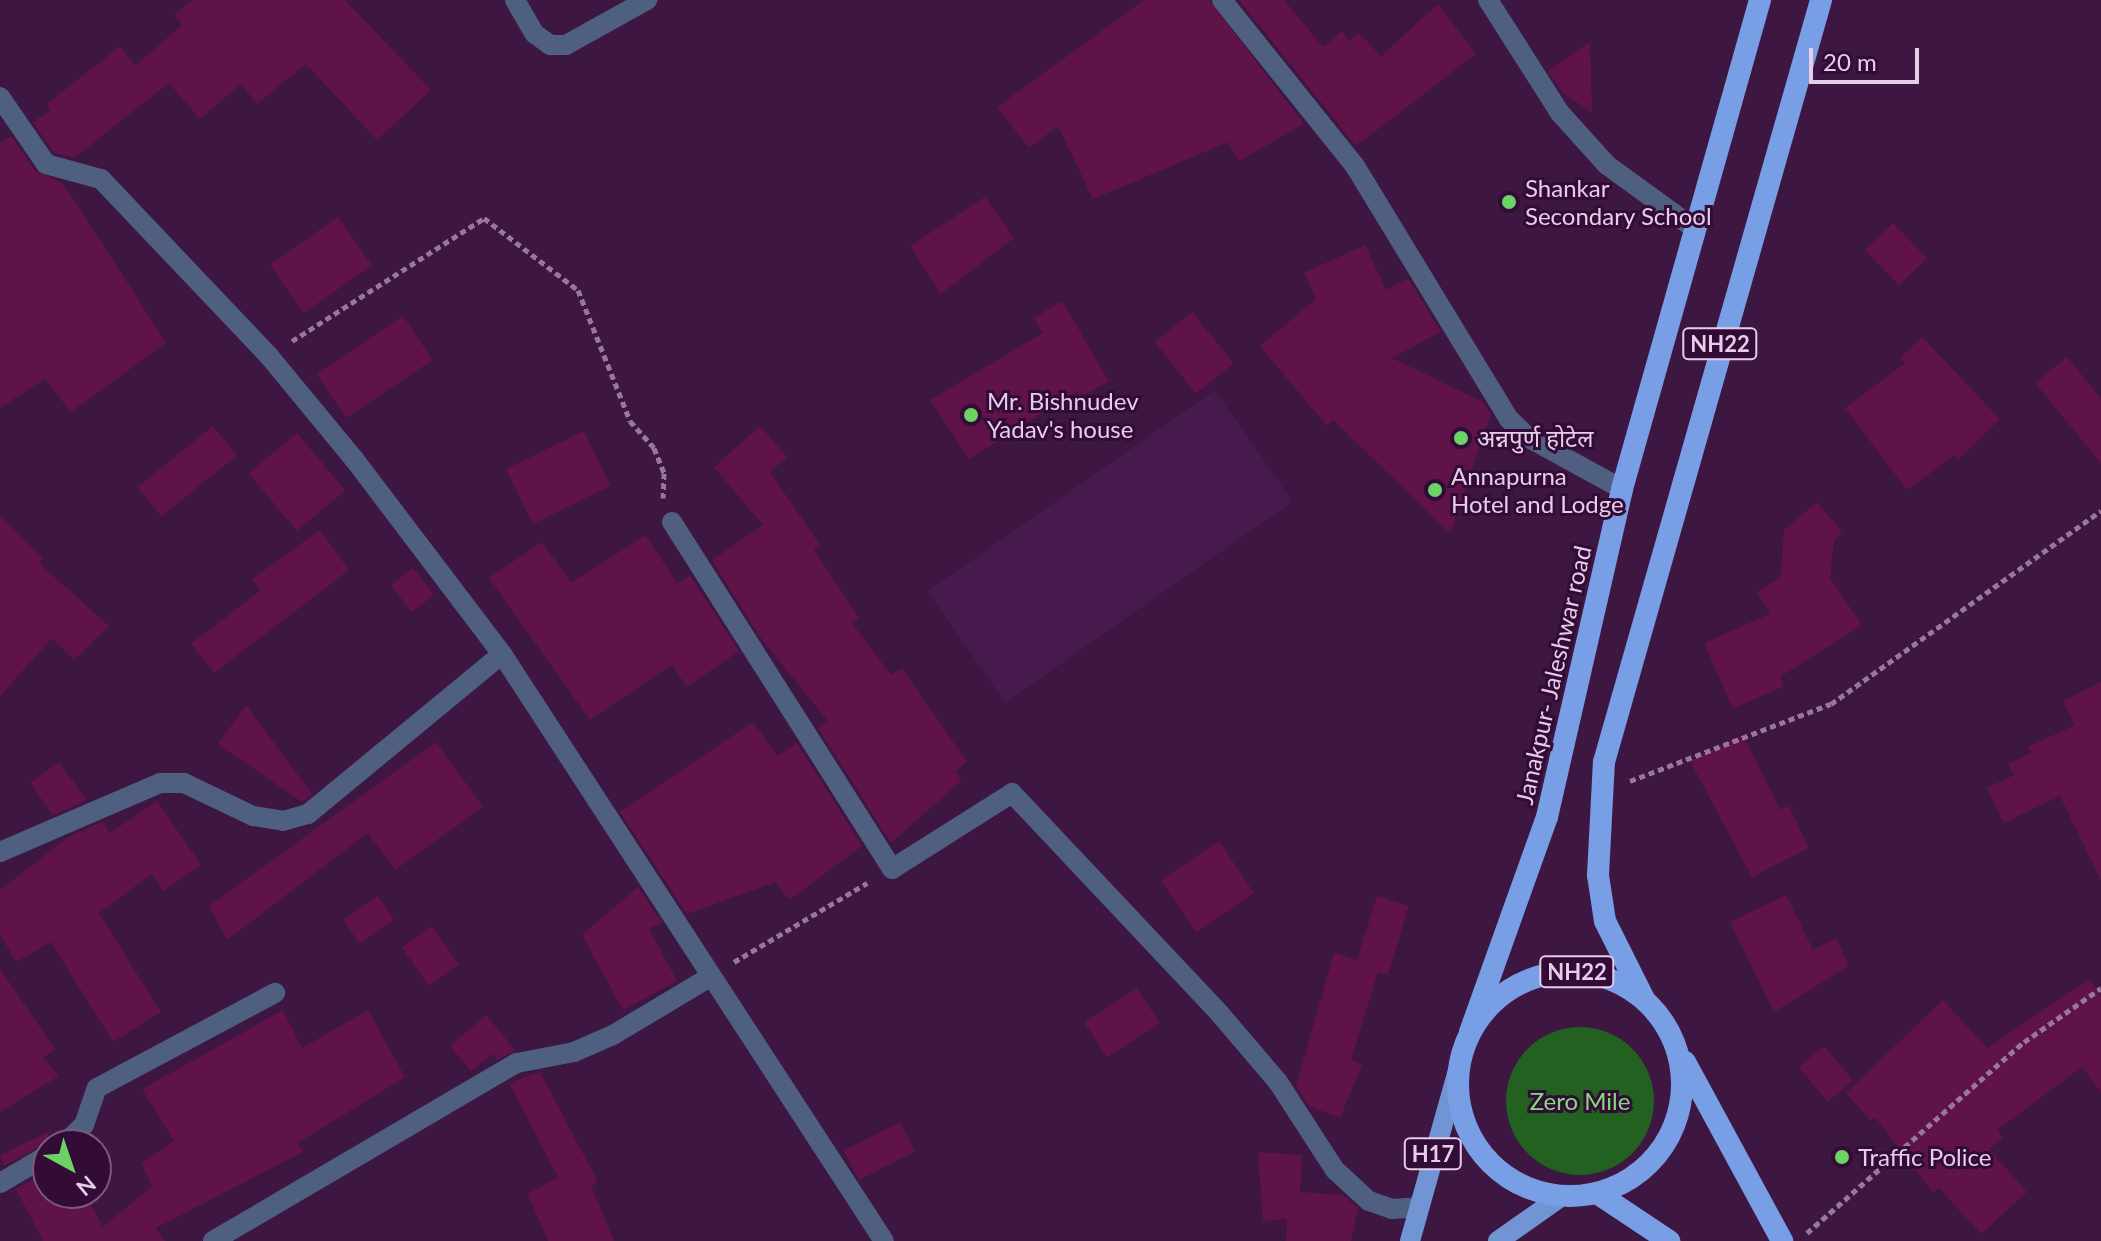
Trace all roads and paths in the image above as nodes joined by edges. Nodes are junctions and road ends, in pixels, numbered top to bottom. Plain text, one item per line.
1 (515, 0) edge
2 (647, 0) edge
3 (1222, 0) edge
4 (1488, 0) edge
5 (1760, 0) edge
6 (1821, 0) edge
7 (0, 97) edge
8 (1695, 229) junction
9 (269, 356) junction
10 (1622, 489) junction
11 (2101, 511) edge
12 (672, 522) joint
13 (502, 654) junction
14 (1603, 792) junction
15 (0, 852) edge
16 (892, 869) junction
17 (710, 977) junction
18 (2101, 988) edge
19 (275, 993) dead end
20 (1644, 999) junction
21 (1470, 1032) junction
22 (1675, 1043) junction
23 (1459, 1067) junction
24 (80, 1129) edge
25 (32, 1164) edge
26 (0, 1183) edge
27 (1597, 1193) junction
28 (1562, 1196) junction
29 (1418, 1207) junction
30 (213, 1241) edge
31 (884, 1241) edge
32 (1410, 1241) edge
33 (1498, 1241) edge
34 (1669, 1241) edge
35 (1782, 1241) edge
36 (1798, 1241) edge

1 - 2 street
3 - 10 street
4 - 8 street
5 - 8 highway, Janakpur- Jaleshwar road / NH22
6 - 14 highway, NH22
7 - 9 street
8 - 10 highway, Janakpur- Jaleshwar road / NH22
9 - 12 path
9 - 13 street
10 - 21 highway, Janakpur- Jaleshwar road / NH22
11 - 14 path
12 - 16 street
13 - 15 street
13 - 17 street
14 - 20 highway, NH22
16 - 17 path
16 - 29 street
17 - 30 street
17 - 31 street
18 - 36 path
19 - 24 street
20 - 21 highway, NH22
20 - 22 highway, NH22
21 - 23 highway, NH22
22 - 27 highway, NH22
22 - 35 highway, NH22
23 - 28 highway, NH22
23 - 29 main road, H17
25 - 26 street
27 - 28 highway, NH22
27 - 34 highway
28 - 33 main road
29 - 32 main road, H17

